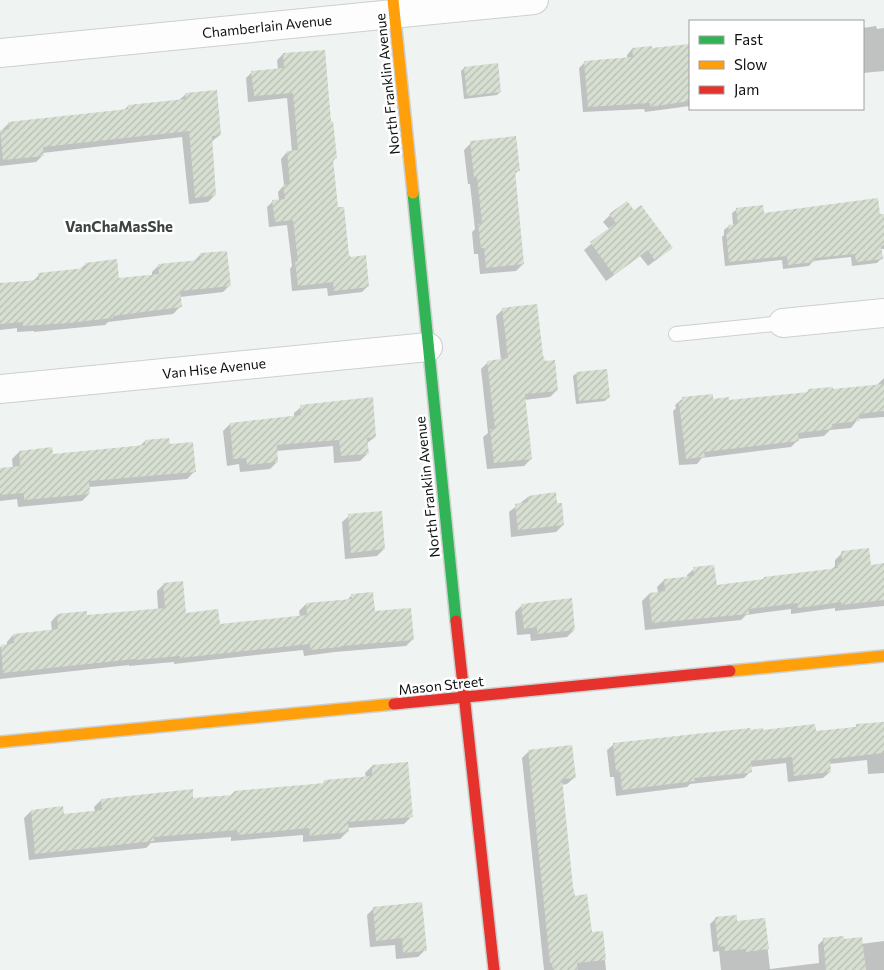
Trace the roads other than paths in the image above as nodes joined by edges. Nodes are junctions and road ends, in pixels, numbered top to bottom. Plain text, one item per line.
1 (534, 0) edge
2 (394, 7) edge
3 (0, 53) edge
4 (884, 313) edge
5 (783, 323) joint
6 (676, 334) dead end
7 (428, 347) junction
8 (0, 389) edge
9 (884, 656) edge
10 (464, 697) junction
11 (0, 742) edge
12 (494, 970) edge

1 - 2 street, Chamberlain Avenue
2 - 3 street, Chamberlain Avenue
2 - 7 street, North Franklin Avenue
4 - 5 street
5 - 6 lane
7 - 8 street, Van Hise Avenue
7 - 10 street, North Franklin Avenue
9 - 10 street, Mason Street
10 - 11 street, Mason Street
10 - 12 street, North Franklin Avenue

